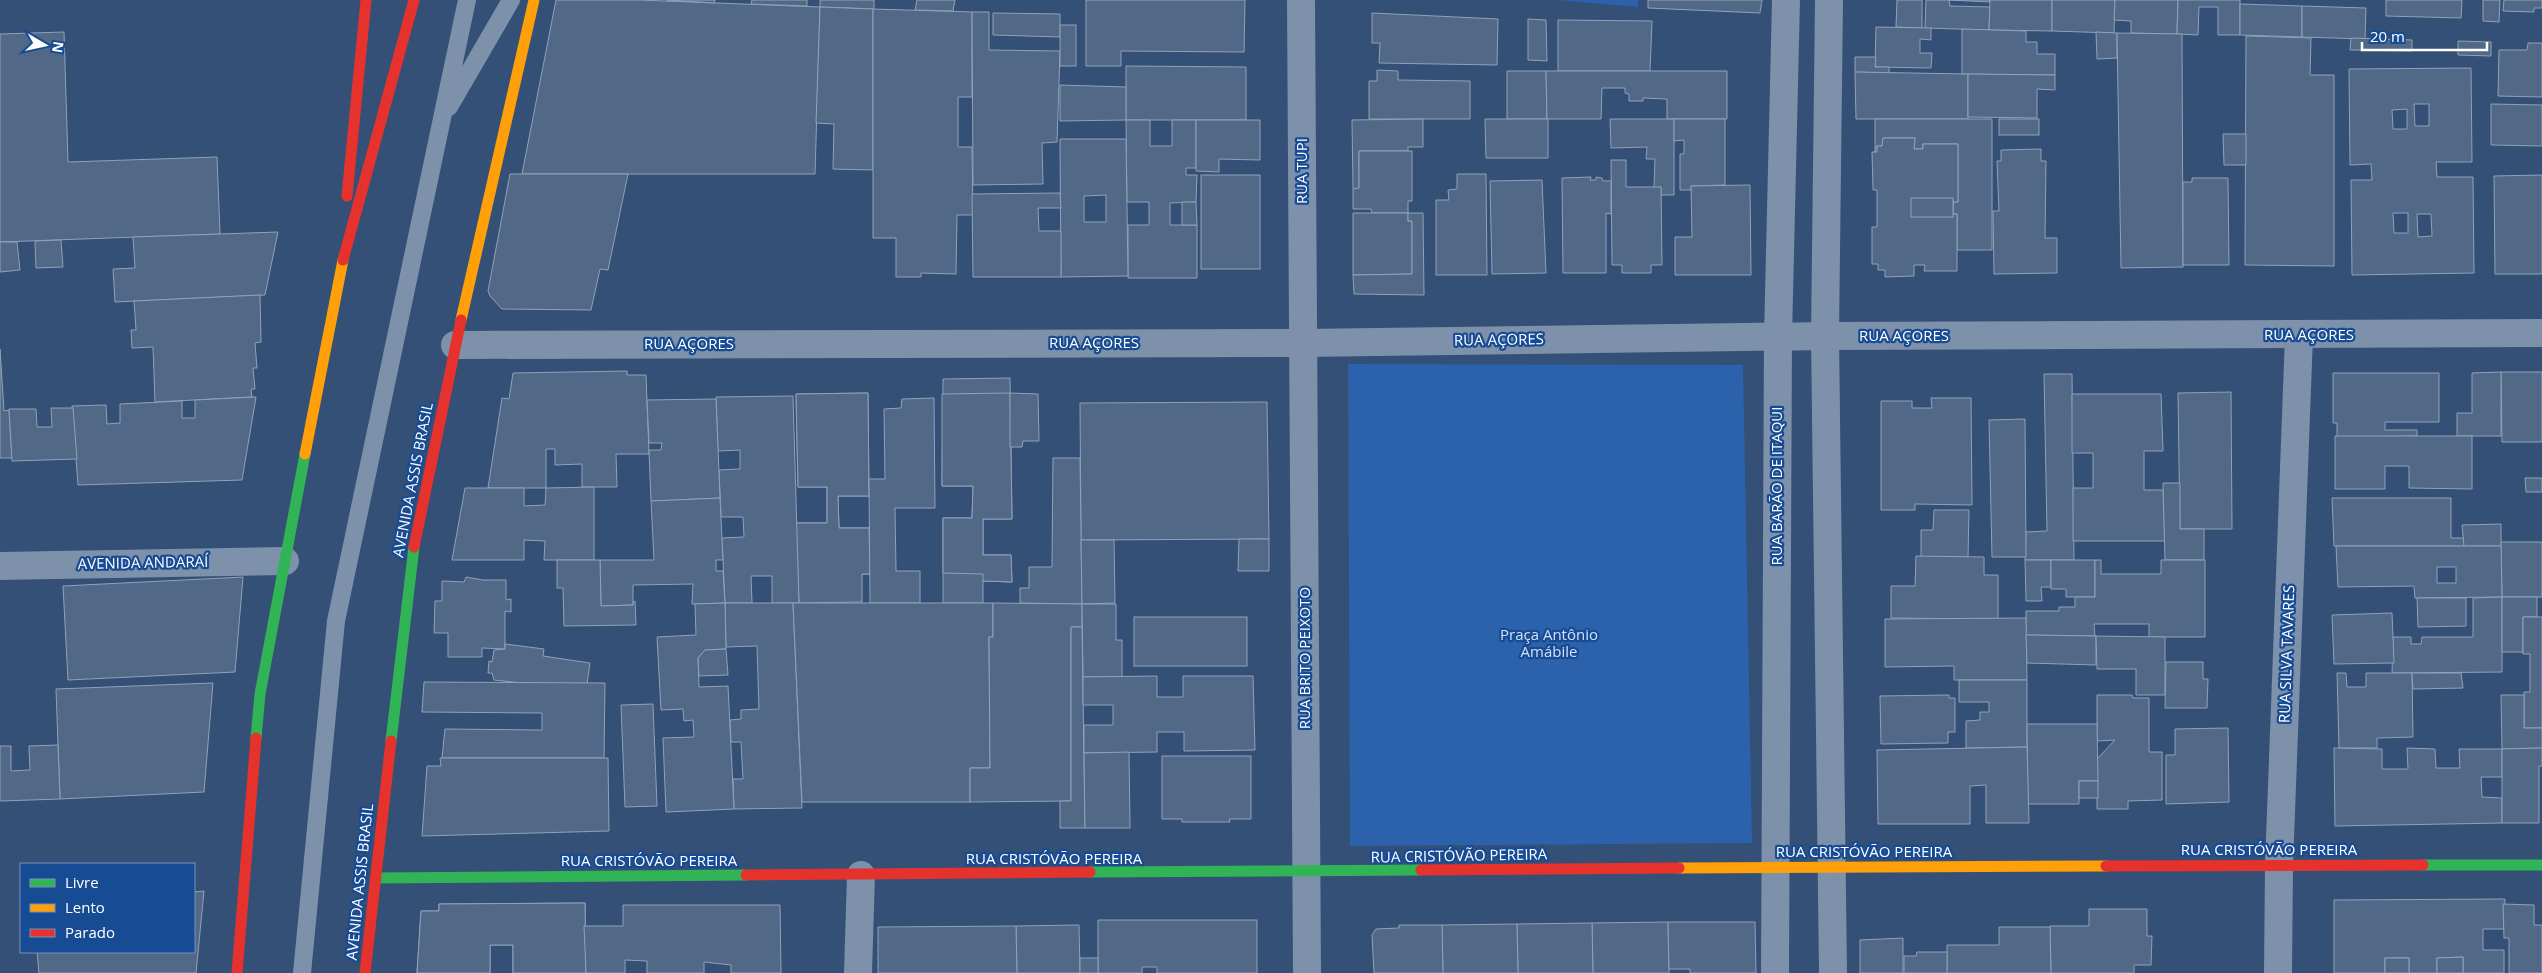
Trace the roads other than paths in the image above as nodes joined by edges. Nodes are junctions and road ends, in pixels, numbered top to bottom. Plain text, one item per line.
1 (366, 0) edge
2 (414, 0) edge
3 (467, 0) edge
4 (511, 0) edge
5 (534, 0) edge
6 (1301, 0) edge
7 (1786, 0) edge
8 (1829, 0) edge
9 (440, 123) junction
10 (339, 275) junction
11 (2542, 333) edge
12 (1825, 336) junction
13 (2300, 336) junction
14 (1778, 337) junction
15 (1303, 343) junction
16 (455, 345) junction
17 (285, 561) junction
18 (0, 566) edge
19 (2279, 865) junction
20 (2542, 865) edge
21 (1775, 868) junction
22 (1831, 868) junction
23 (1306, 873) junction
24 (861, 875) junction
25 (376, 878) junction
26 (237, 973) edge
27 (302, 973) edge
28 (365, 973) edge
29 (858, 973) edge
30 (1307, 973) edge
31 (1775, 973) edge
32 (1833, 973) edge
33 (2278, 973) edge

1 - 10 main road
2 - 10 main road
3 - 9 lane
4 - 9 lane
5 - 16 main road, AVENIDA ASSIS BRASIL
6 - 15 street, RUA TUPI
7 - 14 street, RUA BARÃO DE ITAQUI
8 - 12 street
9 - 27 lane
10 - 17 main road
11 - 13 street, RUA AÇORES
12 - 13 street, RUA AÇORES
12 - 14 street, RUA AÇORES
12 - 22 street
13 - 19 street, RUA SILVA TAVARES
14 - 15 street, RUA AÇORES
14 - 21 street, RUA BARÃO DE ITAQUI
15 - 16 street, RUA AÇORES
15 - 23 street, RUA BRITO PEIXOTO
16 - 25 main road, AVENIDA ASSIS BRASIL
17 - 18 street, AVENIDA ANDARAÍ
17 - 26 main road
19 - 20 main road, RUA CRISTÓVÃO PEREIRA
19 - 22 main road, RUA CRISTÓVÃO PEREIRA
19 - 33 street, RUA SILVA TAVARES
21 - 22 main road, RUA CRISTÓVÃO PEREIRA
21 - 23 main road, RUA CRISTÓVÃO PEREIRA
21 - 31 street, RUA BARÃO DE ITAQUI
22 - 32 street
23 - 24 main road, RUA CRISTÓVÃO PEREIRA
23 - 30 street, RUA BRITO PEIXOTO
24 - 25 main road, RUA CRISTÓVÃO PEREIRA
24 - 29 street
25 - 28 main road, AVENIDA ASSIS BRASIL

